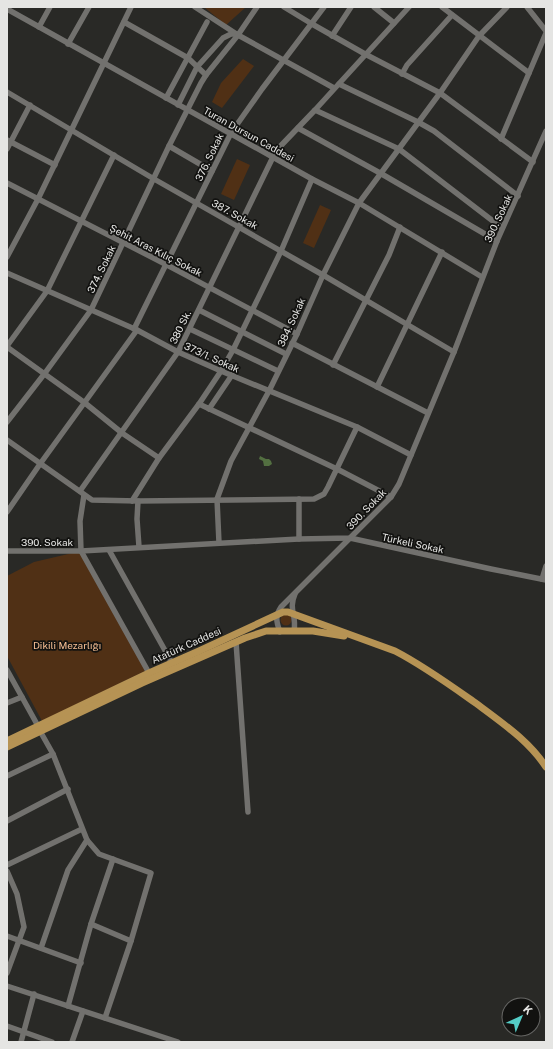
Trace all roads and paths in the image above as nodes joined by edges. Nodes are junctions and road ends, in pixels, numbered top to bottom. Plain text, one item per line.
1 (50, 7) edge
2 (89, 7) edge
3 (131, 7) edge
4 (195, 7) edge
5 (257, 7) edge
6 (284, 7) edge
7 (324, 7) edge
8 (351, 7) edge
9 (374, 7) edge
10 (409, 7) edge
11 (442, 7) edge
12 (507, 7) edge
13 (527, 7) edge
14 (11, 9) edge
15 (452, 15) junction
16 (124, 22) junction
17 (207, 22) dead end
18 (394, 23) junction
19 (312, 24) junction
20 (38, 27) junction
21 (546, 32) edge
22 (238, 35) junction
23 (332, 36) junction
24 (478, 36) junction
25 (68, 44) junction
26 (365, 54) junction
27 (188, 58) junction
28 (285, 60) junction
29 (103, 63) junction
30 (197, 67) junction
31 (529, 73) junction
32 (402, 74) junction
33 (206, 75) junction
34 (339, 84) junction
35 (334, 88) junction
36 (7, 92) edge
37 (440, 93) junction
38 (166, 98) junction
39 (30, 105) junction
40 (178, 105) junction
41 (187, 110) junction
42 (315, 110) junction
43 (418, 122) junction
44 (298, 128) junction
45 (71, 130) junction
46 (546, 131) edge
47 (230, 133) junction
48 (501, 139) junction
49 (9, 141) edge
50 (169, 146) junction
51 (7, 148) edge
52 (399, 150) junction
53 (114, 155) junction
54 (272, 157) junction
55 (533, 162) junction
56 (54, 166) junction
57 (212, 171) junction
58 (380, 173) junction
59 (154, 179) junction
60 (312, 179) junction
61 (7, 183) edge
62 (518, 196) junction
63 (38, 199) junction
64 (197, 203) junction
65 (359, 203) junction
66 (81, 221) junction
67 (240, 227) junction
68 (400, 227) junction
69 (502, 228) junction
70 (497, 241) junction
71 (123, 244) junction
72 (281, 250) junction
73 (442, 252) junction
74 (7, 256) edge
75 (167, 265) junction
76 (7, 273) edge
77 (323, 275) junction
78 (482, 277) junction
79 (209, 288) junction
80 (47, 291) junction
81 (366, 300) junction
82 (91, 310) junction
83 (199, 310) junction
84 (252, 310) junction
85 (407, 324) junction
86 (136, 329) junction
87 (190, 329) junction
88 (241, 332) junction
89 (297, 334) junction
90 (292, 343) junction
91 (7, 347) edge
92 (233, 350) junction
93 (178, 352) junction
94 (454, 352) junction
95 (286, 354) junction
96 (333, 365) junction
97 (221, 371) junction
98 (278, 371) junction
99 (45, 373) junction
100 (232, 376) junction
101 (377, 387) junction
102 (269, 391) junction
103 (85, 403) junction
104 (199, 404) junction
105 (209, 409) junction
106 (428, 413) junction
107 (7, 422) edge
108 (356, 427) junction
109 (249, 428) junction
110 (122, 433) junction
111 (7, 440) edge
112 (411, 455) junction
113 (159, 458) junction
114 (40, 464) junction
115 (337, 469) junction
116 (82, 493) junction
117 (391, 497) junction
118 (217, 499) junction
119 (299, 499) junction
120 (135, 501) junction
121 (7, 512) edge
122 (350, 538) junction
123 (298, 539) junction
124 (219, 543) junction
125 (139, 547) junction
126 (109, 550) junction
127 (81, 551) junction
128 (7, 552) edge
129 (546, 566) edge
130 (544, 580) edge
131 (296, 592) junction
132 (294, 614) junction
133 (276, 615) junction
134 (294, 631) junction
135 (280, 632) junction
136 (236, 642) junction
137 (377, 645) junction
138 (172, 663) junction
139 (7, 670) edge
140 (148, 673) junction
141 (22, 696) junction
142 (7, 703) edge
143 (39, 728) junction
144 (7, 741) edge
145 (7, 747) edge
146 (53, 754) junction
147 (546, 767) edge
148 (7, 776) edge
149 (68, 790) junction
150 (248, 812) dead end
151 (7, 821) edge
152 (82, 829) junction
153 (87, 840) junction
154 (113, 859) junction
155 (7, 864) edge
156 (7, 871) edge
157 (91, 924) junction
158 (7, 936) edge
159 (18, 940) junction
160 (131, 941) junction
161 (41, 948) junction
162 (81, 963) junction
163 (7, 974) edge
164 (7, 986) edge
165 (34, 994) junction
166 (68, 1006) junction
167 (83, 1011) junction
168 (105, 1018) junction
169 (7, 1026) edge
170 (24, 1032) junction
171 (21, 1042) edge
172 (52, 1042) edge
173 (72, 1042) edge
174 (178, 1042) edge

1 - 20 street
2 - 25 street
3 - 16 street
4 - 22 street
5 - 22 street, 374. Sokak
6 - 19 street
7 - 19 street, 376. Sokak
8 - 23 street
9 - 18 street
10 - 18 street
11 - 15 street
12 - 24 street, 384. Sokak
13 - 21 street
14 - 20 street, Turan Dursun Caddesi
15 - 24 street
15 - 32 street
16 - 27 street
16 - 29 street
17 - 27 street
18 - 26 street
19 - 23 street
19 - 28 street, 376. Sokak
20 - 25 street, Turan Dursun Caddesi
21 - 31 street
22 - 28 street
22 - 30 street
22 - 33 street, 374. Sokak
23 - 26 street
24 - 31 street
24 - 37 street, 384. Sokak
25 - 29 street, Turan Dursun Caddesi
26 - 32 street
26 - 34 street, 380 Sk.
27 - 30 street
27 - 38 street
28 - 35 street
28 - 47 street, 376. Sokak
29 - 38 street, Turan Dursun Caddesi
29 - 45 street
30 - 33 street
30 - 40 street
31 - 48 street
32 - 37 street
33 - 41 street, 374. Sokak
34 - 35 street, 380 Sk.
34 - 43 street
35 - 42 street, 380 Sk.
36 - 39 street, 387. Sokak
37 - 43 street, 384. Sokak
37 - 48 street
38 - 40 street, Turan Dursun Caddesi
39 - 45 street, 387. Sokak
39 - 49 street
40 - 41 street, Turan Dursun Caddesi
41 - 47 street, Turan Dursun Caddesi
41 - 50 street, 374. Sokak
42 - 44 street, 380 Sk.
42 - 52 street
43 - 52 street, 384. Sokak
43 - 62 street
44 - 54 street, 380 Sk.
44 - 58 street
45 - 53 street, 387. Sokak
45 - 56 street
46 - 55 street, 390. Sokak
47 - 54 street, Turan Dursun Caddesi
47 - 57 street, 376. Sokak
48 - 55 street
49 - 51 street
49 - 56 street
50 - 57 street
50 - 59 street, 374. Sokak
52 - 58 street, 384. Sokak
52 - 69 street
53 - 59 street, 387. Sokak
53 - 66 street
54 - 60 street, Turan Dursun Caddesi
54 - 67 street, 380 Sk.
55 - 62 street, 390. Sokak
56 - 63 street
57 - 64 street, 376. Sokak
58 - 65 street, 384. Sokak
58 - 70 street
59 - 64 street, 387. Sokak
59 - 71 street, 374. Sokak
60 - 65 street, Turan Dursun Caddesi
60 - 72 street
61 - 63 street, Şehit Aras Kılıç Sokak
62 - 69 street, 390. Sokak
63 - 66 street, Şehit Aras Kılıç Sokak
63 - 74 street
64 - 67 street, 387. Sokak
64 - 75 street, 376. Sokak
65 - 68 street, Turan Dursun Caddesi
65 - 77 street, 384. Sokak
66 - 71 street, Şehit Aras Kılıç Sokak
66 - 80 street
67 - 72 street, 387. Sokak
67 - 79 street, 380 Sk.
68 - 73 street, Turan Dursun Caddesi
68 - 81 street
69 - 70 street, 390. Sokak
70 - 78 street, 390. Sokak
71 - 75 street, Şehit Aras Kılıç Sokak
71 - 82 street, 374. Sokak
72 - 77 street, 387. Sokak
72 - 84 street
73 - 78 street, Turan Dursun Caddesi
73 - 85 street
75 - 79 street, Şehit Aras Kılıç Sokak
75 - 86 street, 376. Sokak
76 - 80 street, 373/1. Sokak
77 - 81 street, 387. Sokak
77 - 89 street, 384. Sokak
78 - 94 street, 390. Sokak
79 - 83 street, 380 Sk.
79 - 84 street, Şehit Aras Kılıç Sokak
80 - 82 street, 373/1. Sokak
80 - 91 street
81 - 85 street, 387. Sokak
81 - 96 street
82 - 86 street, 373/1. Sokak
82 - 99 street, 374. Sokak
83 - 87 street, 380 Sk.
83 - 88 street
84 - 88 street
84 - 89 street, Şehit Aras Kılıç Sokak
85 - 94 street, 387. Sokak
85 - 101 street
86 - 93 street, 373/1. Sokak
86 - 103 street, 376. Sokak
87 - 92 street
87 - 93 street, 380 Sk.
88 - 92 street
88 - 95 street
89 - 90 street, 384. Sokak
90 - 95 street, 384. Sokak
90 - 96 street
91 - 99 street
92 - 97 street
92 - 98 street
93 - 97 street, 373/1. Sokak
93 - 110 street, 380 Sk.
94 - 106 street, 390. Sokak
95 - 98 street, 384. Sokak
96 - 101 street
97 - 100 street, 373/1. Sokak
97 - 104 street
98 - 102 street, 384. Sokak
99 - 103 street
99 - 107 street, 374. Sokak
100 - 102 street, 373/1. Sokak
100 - 105 street
101 - 106 street
102 - 108 street, 373/1. Sokak
102 - 109 street, 384. Sokak
103 - 110 street
103 - 114 street, 376. Sokak
104 - 105 street
104 - 113 street
105 - 109 street
106 - 112 street, 390. Sokak
108 - 112 street, 373/1. Sokak
108 - 115 street
109 - 115 street
109 - 118 street, 384. Sokak
110 - 113 street
110 - 116 street, 380 Sk.
111 - 114 street
112 - 117 street, 390. Sokak
113 - 120 street
114 - 116 street
114 - 121 street, 376. Sokak
115 - 117 street
115 - 119 street
116 - 120 street
116 - 127 street
117 - 122 street, 390. Sokak
118 - 119 street
118 - 120 street
118 - 124 street, 384. Sokak
119 - 123 street
120 - 125 street
122 - 123 street, 390. Sokak
122 - 130 street, Türkeli Sokak
122 - 131 street
123 - 124 street, 390. Sokak
124 - 125 street, 390. Sokak
125 - 126 street, 390. Sokak
126 - 127 street, 390. Sokak
126 - 138 street
127 - 128 street, 390. Sokak
127 - 140 street
129 - 130 street
131 - 132 street
131 - 133 street
132 - 133 main road, Atatürk Caddesi
132 - 134 street
132 - 137 main road, Atatürk Caddesi
133 - 135 street
133 - 138 main road, Atatürk Caddesi
134 - 135 main road, Atatürk Caddesi
134 - 137 main road, Atatürk Caddesi
135 - 136 main road, Atatürk Caddesi
136 - 143 main road, Atatürk Caddesi
136 - 150 street
137 - 147 main road, Atatürk Caddesi
138 - 140 main road, Atatürk Caddesi
139 - 141 street
140 - 143 main road, Atatürk Caddesi
141 - 142 street
141 - 143 street
143 - 144 main road, Atatürk Caddesi
143 - 145 main road, Atatürk Caddesi
143 - 146 street
146 - 148 street
146 - 149 street
149 - 151 street
149 - 152 street
152 - 153 street
152 - 155 street
153 - 154 street
153 - 161 street
154 - 157 street
154 - 160 street
156 - 159 street
157 - 160 street
157 - 162 street
158 - 159 street
159 - 161 street
159 - 163 street
160 - 168 street
161 - 162 street
162 - 166 street
164 - 165 street
165 - 166 street
165 - 170 street
166 - 167 street
167 - 168 street
167 - 173 street
168 - 174 street
169 - 170 street
170 - 171 street
170 - 172 street

